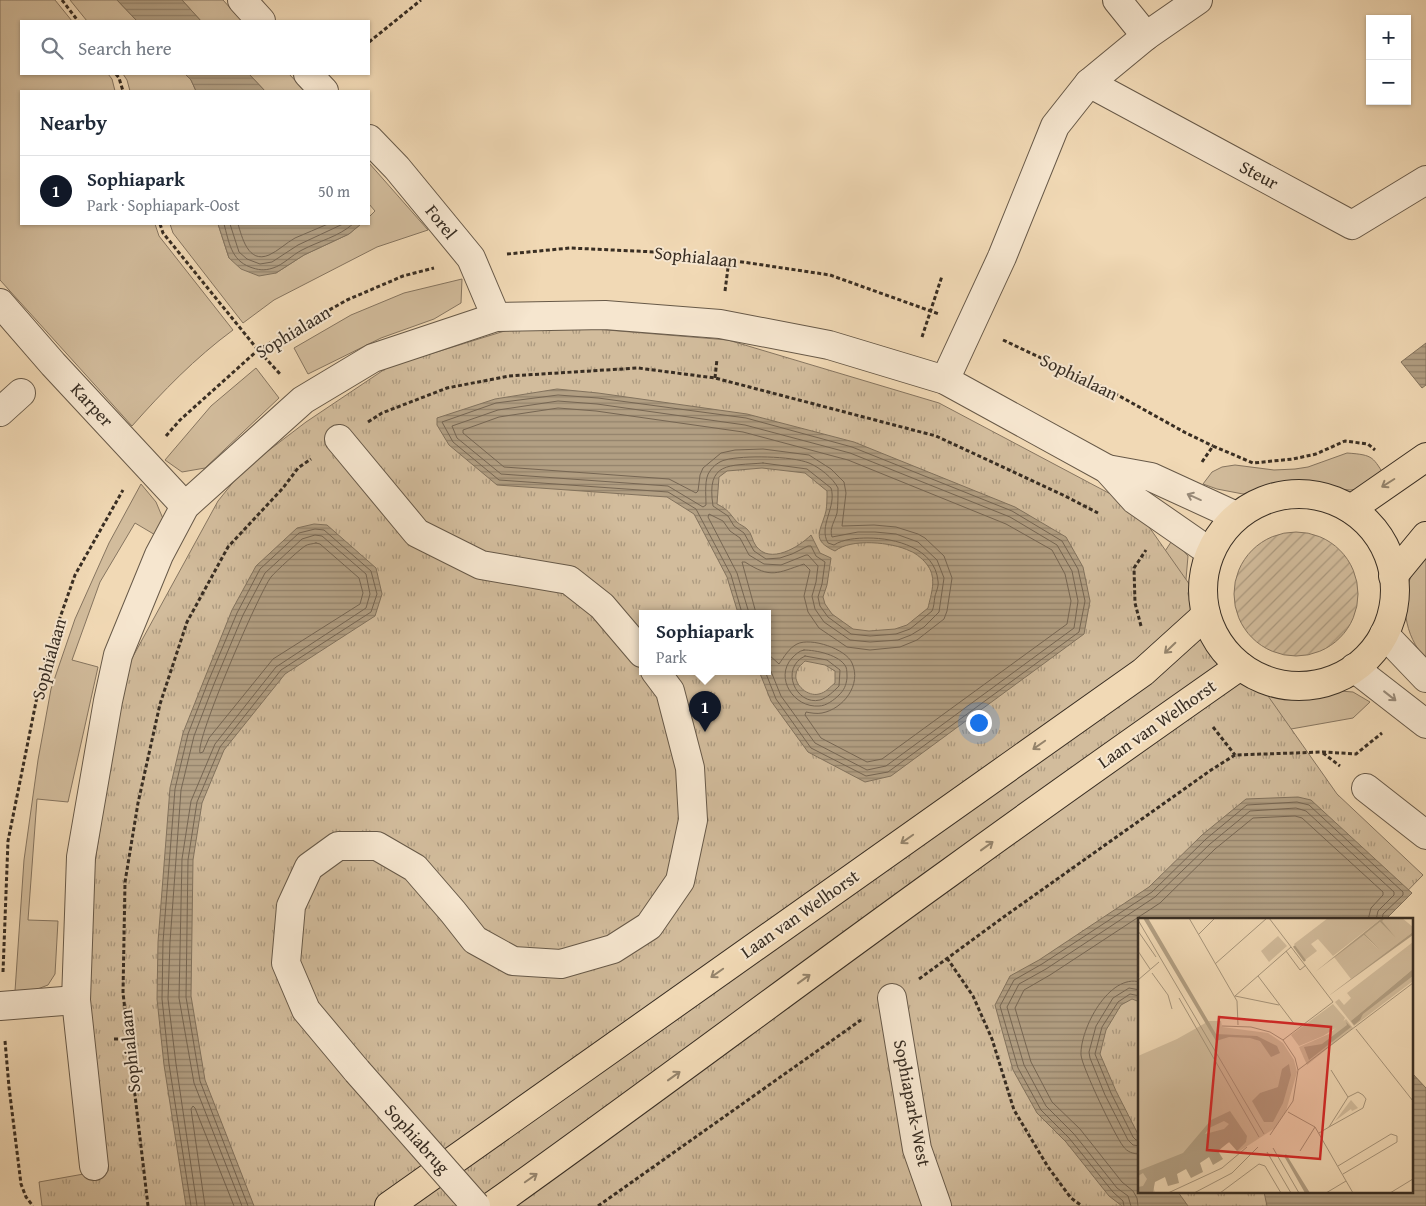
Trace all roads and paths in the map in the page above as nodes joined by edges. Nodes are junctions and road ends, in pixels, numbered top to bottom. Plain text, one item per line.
1 (62, 0) edge
2 (242, 0) edge
3 (421, 0) edge
4 (1117, 0) edge
5 (1198, 0) edge
6 (77, 20) edge
7 (260, 20) edge
8 (1146, 36) junction
9 (370, 41) edge
10 (117, 75) edge
11 (309, 75) edge
12 (1089, 83) junction
13 (123, 90) edge
14 (323, 90) edge
15 (370, 139) edge
16 (1426, 180) edge
17 (160, 225) edge
18 (471, 258) junction
19 (942, 276) dead end
20 (0, 303) edge
21 (931, 311) junction
22 (496, 318) junction
23 (971, 325) junction
24 (258, 350) junction
25 (945, 380) junction
26 (21, 393) dead end
27 (0, 412) edge
28 (339, 439) junction
29 (1213, 446) dead end
30 (1426, 458) edge
31 (144, 462) junction
32 (1107, 469) junction
33 (185, 506) junction
34 (1351, 509) junction
35 (1098, 513) dead end
36 (1236, 516) junction
37 (1426, 536) edge
38 (1210, 552) junction
39 (1393, 576) junction
40 (1206, 615) junction
41 (1384, 634) junction
42 (639, 649) edge
43 (1240, 666) junction
44 (1354, 668) junction
45 (658, 675) edge
46 (1426, 678) edge
47 (1405, 708) junction
48 (1426, 724) edge
49 (1235, 755) dead end
50 (1366, 788) dead end
51 (1426, 835) edge
52 (947, 958) dead end
53 (892, 998) dead end
54 (76, 1000) junction
55 (2, 1006) edge
56 (94, 1166) dead end
57 (33, 1206) edge
58 (148, 1206) edge
59 (388, 1206) edge
60 (476, 1206) edge
61 (492, 1206) edge
62 (937, 1206) edge
63 (1082, 1206) edge

1 - 6 path
2 - 7 street
3 - 9 path
4 - 8 street
5 - 8 street
8 - 12 street
10 - 13 path
11 - 14 street
12 - 16 street, Steur
12 - 23 street
15 - 18 street, Forel
17 - 24 path
18 - 21 path, Sophialaan
18 - 22 street, Forel
18 - 24 path, Sophialaan
19 - 21 path
20 - 31 street, Karper
21 - 23 path, Sophialaan
22 - 25 street
22 - 33 street
23 - 25 street
23 - 29 path, Sophialaan
24 - 31 path, Sophialaan
25 - 32 street
26 - 27 street
28 - 35 path, Sophialaan
28 - 42 street
28 - 58 path, Sophialaan
30 -> 34 main road
31 - 33 street, Karper
31 - 55 path, Sophialaan
36 -> 32 street
32 - 38 street
33 - 54 street
34 - 36 main road
34 - 39 main road
36 - 38 main road
37 - 39 main road
38 - 40 main road
39 - 41 main road
40 - 43 main road
40 -> 59 main road, Laan van Welhorst
41 - 44 main road
41 - 46 street
43 - 44 main road
61 -> 43 main road, Laan van Welhorst
44 -> 47 street
45 - 60 street, Sophiabrug, bridge
47 - 48 street
47 - 49 path
50 - 51 street
52 - 63 path
53 - 62 street, Sophiapark-West
54 - 55 street
54 - 56 street
55 - 57 path, Sophialaan

